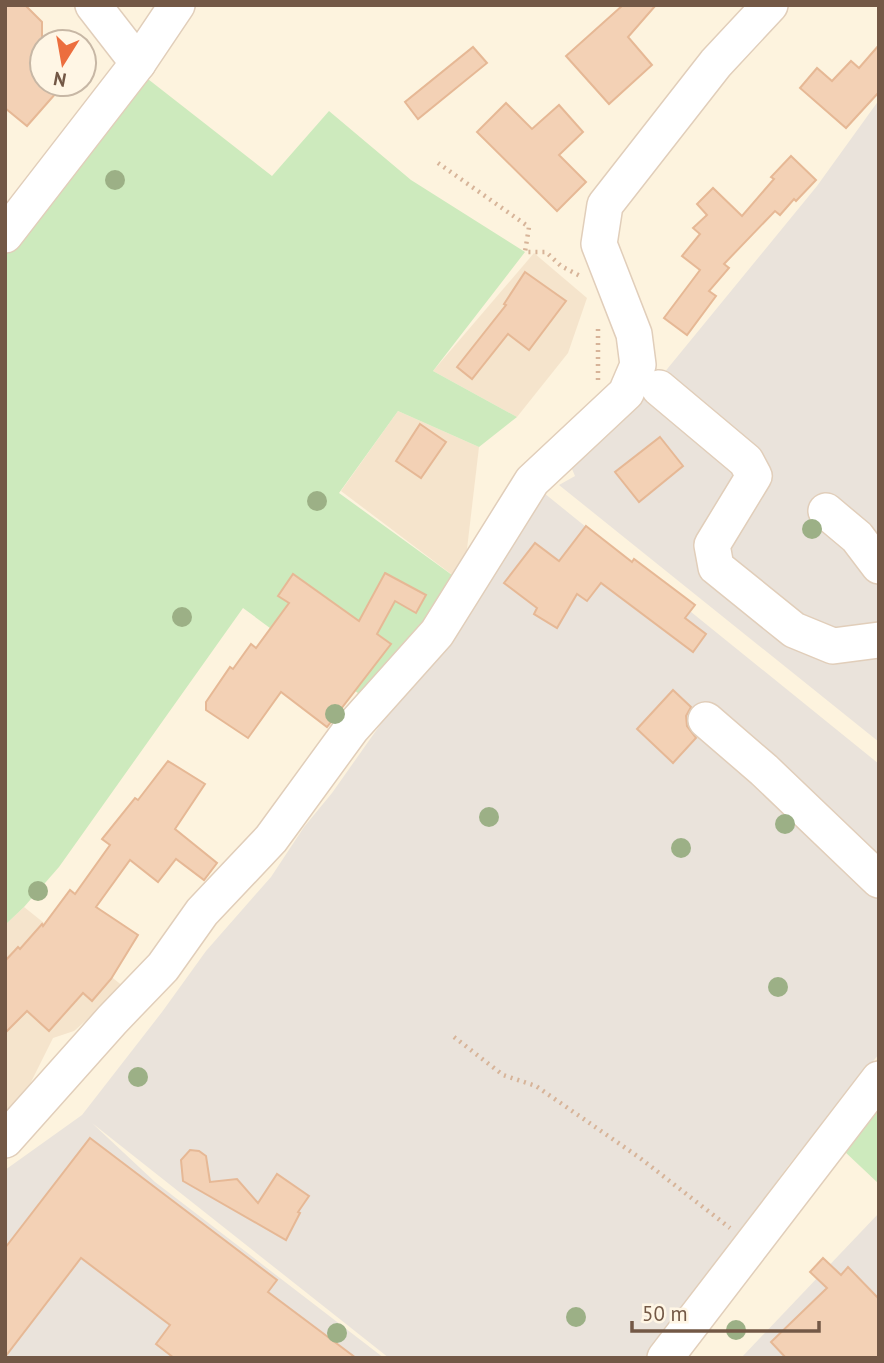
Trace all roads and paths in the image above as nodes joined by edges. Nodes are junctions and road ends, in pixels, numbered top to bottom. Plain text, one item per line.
1 (93, 5) edge
2 (177, 5) edge
3 (770, 5) edge
4 (138, 63) junction
5 (438, 163) dead end
6 (5, 235) edge
7 (582, 277) dead end
8 (598, 318) dead end
9 (659, 388) dead end
10 (596, 423) junction
11 (826, 511) dead end
12 (879, 566) edge
13 (879, 640) edge
14 (706, 720) dead end
15 (879, 880) edge
16 (454, 1037) dead end
17 (879, 1079) edge
18 (5, 1140) edge
19 (752, 1246) junction
20 (665, 1358) edge

1 - 4 street
2 - 4 street
3 - 10 street
4 - 6 street
5 - 7 path
8 - 10 path
9 - 13 street
10 - 18 street
11 - 12 street
14 - 15 street
16 - 19 path
17 - 19 street
19 - 20 street

